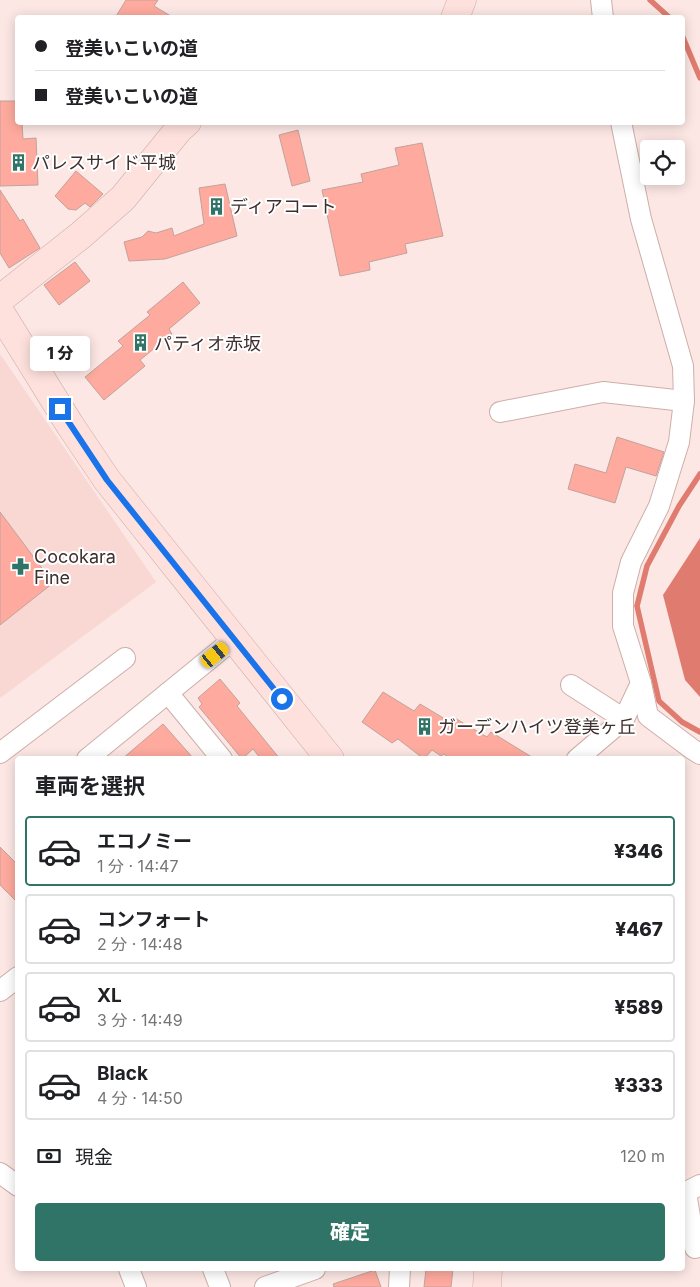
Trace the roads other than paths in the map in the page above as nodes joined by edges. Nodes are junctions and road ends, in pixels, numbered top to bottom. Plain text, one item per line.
1 (462, 0) edge
2 (601, 0) edge
3 (456, 15) edge
4 (603, 15) edge
5 (184, 125) edge
6 (623, 125) edge
7 (0, 299) edge
8 (0, 312) edge
9 (684, 401) junction
10 (500, 412) dead end
11 (234, 639) junction
12 (125, 658) dead end
13 (642, 684) junction
14 (572, 685) dead end
15 (168, 693) junction
16 (624, 719) junction
17 (0, 753) edge
18 (691, 755) edge
19 (91, 756) edge
20 (220, 756) edge
21 (328, 756) edge
22 (581, 756) edge
23 (0, 1173) edge
24 (15, 1184) edge
25 (690, 1190) edge
26 (695, 1248) dead end
27 (130, 1271) edge
28 (214, 1271) edge
29 (310, 1271) edge
30 (400, 1271) edge
31 (488, 1271) edge
32 (136, 1287) edge
33 (220, 1287) edge
34 (266, 1287) edge
35 (399, 1287) edge
36 (487, 1287) edge

1 - 3 street
2 - 4 street
5 - 7 street
6 - 9 street
8 - 11 street
9 - 10 street
9 - 13 street
11 - 15 street
11 - 21 street
12 - 17 street
13 - 16 street
13 - 18 street
14 - 16 street
15 - 19 street
15 - 20 street
16 - 22 street
23 - 24 street
25 - 26 street
27 - 32 street
28 - 33 street
29 - 34 street
30 - 35 street
31 - 36 street

